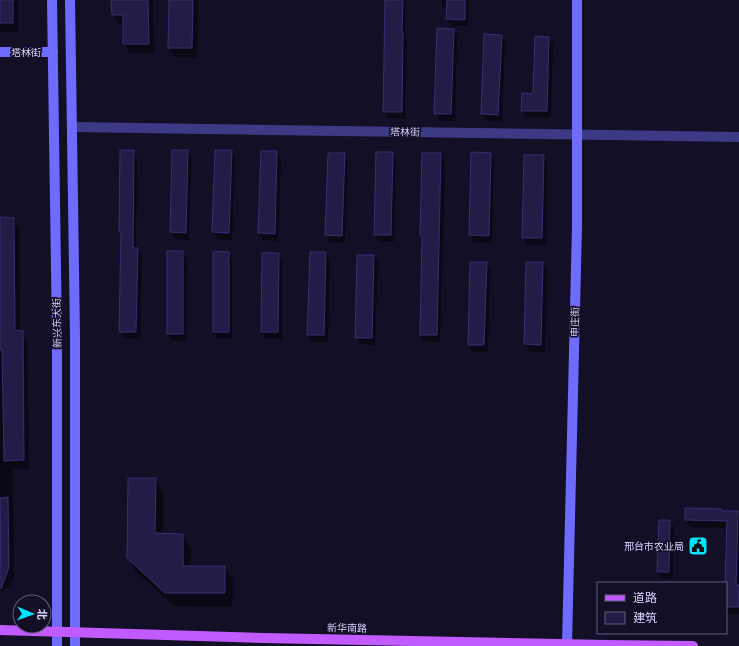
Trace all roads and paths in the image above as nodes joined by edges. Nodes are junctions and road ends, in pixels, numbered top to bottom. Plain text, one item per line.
1 (52, 0) edge
2 (70, 0) edge
3 (578, 0) edge
4 (0, 52) edge
5 (53, 52) junction
6 (72, 127) junction
7 (577, 135) junction
8 (739, 137) edge
9 (0, 630) edge
10 (57, 632) junction
11 (76, 632) junction
12 (567, 644) junction
13 (57, 646) edge
14 (75, 646) edge
15 (693, 646) edge

1 - 5 main road, 新兴东大街
2 - 6 main road, 新兴东大街
3 - 7 main road, 申庄街
4 - 5 main road, 塔林街
5 - 10 main road, 新兴东大街
6 - 7 street, 塔林街
6 - 11 main road, 新兴东大街
7 - 8 street, 塔林街
7 - 12 main road, 申庄街
9 - 10 main road, 新华南路
10 - 11 main road, 新华南路
10 - 13 main road, 新兴东大街
11 - 12 main road, 新华南路
11 - 14 main road, 新兴东大街
12 - 15 main road, 新华南路

